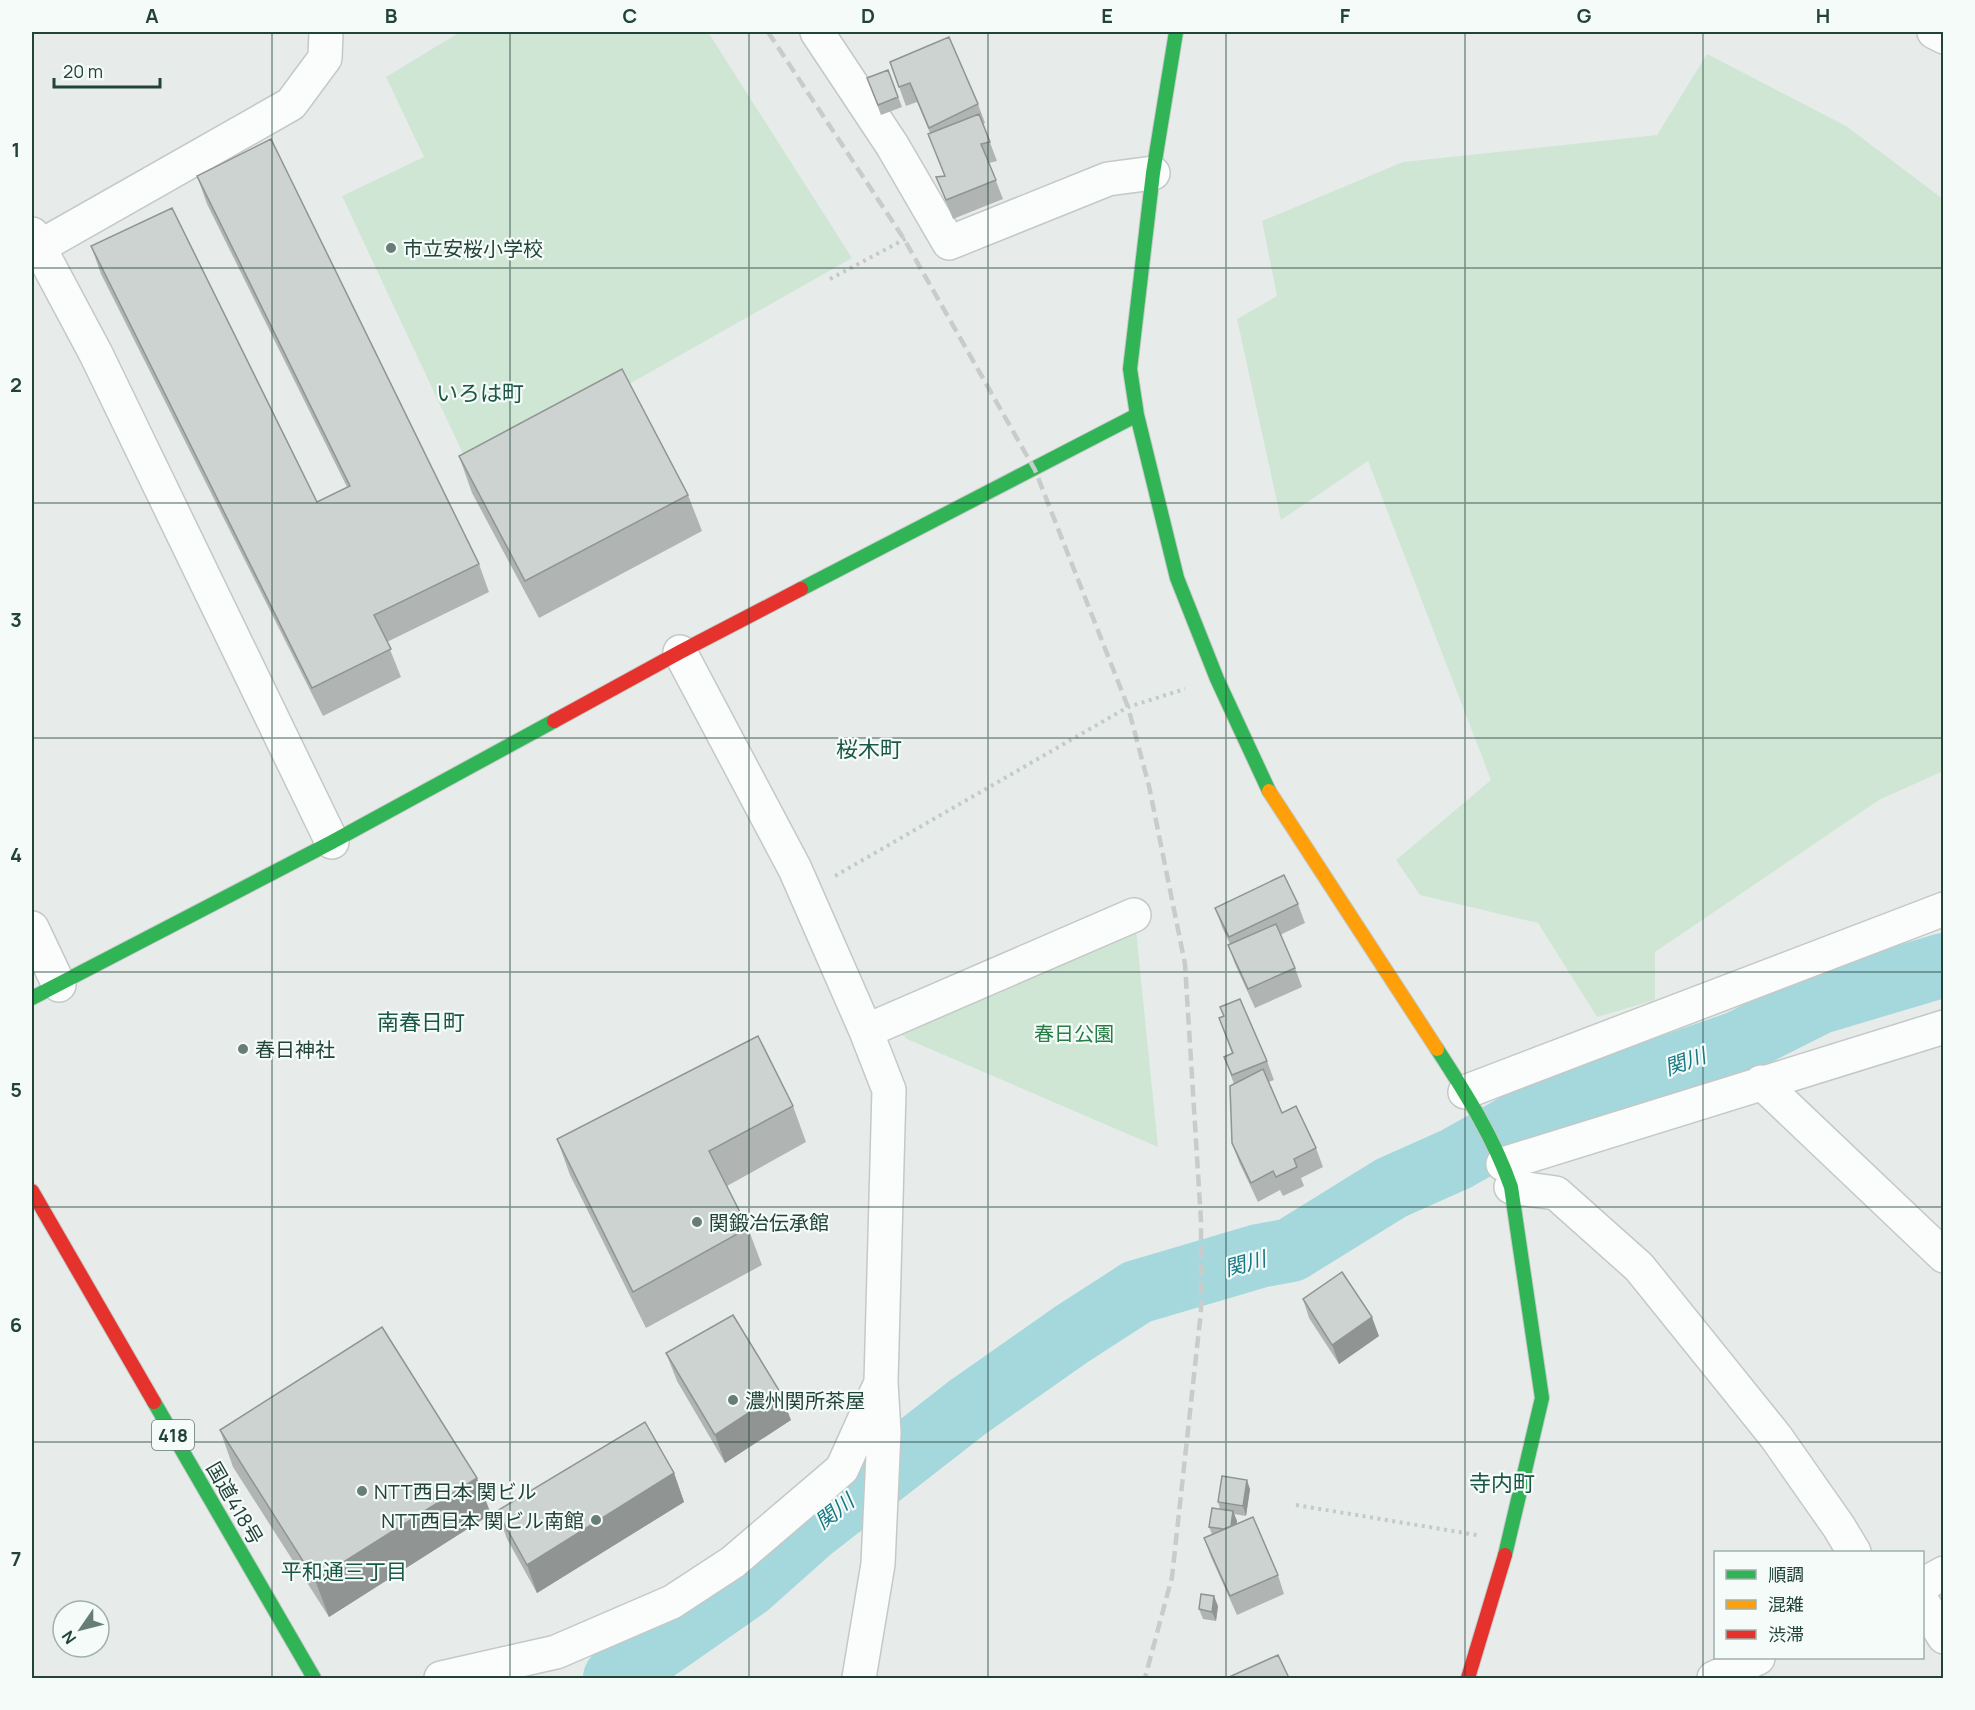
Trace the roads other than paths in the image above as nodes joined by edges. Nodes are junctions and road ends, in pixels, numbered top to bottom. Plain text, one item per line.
1 (326, 32) edge
2 (817, 32) edge
3 (1176, 32) edge
4 (1934, 32) edge
5 (1944, 37) edge
6 (1153, 172) junction
7 (34, 244) edge
8 (1137, 415) junction
9 (680, 652) junction
10 (332, 842) junction
11 (1944, 909) edge
12 (1134, 915) dead end
13 (32, 928) edge
14 (45, 991) edge
15 (1944, 1027) edge
16 (866, 1030) junction
17 (1761, 1082) junction
18 (1465, 1092) junction
19 (1507, 1175) junction
20 (32, 1191) edge
21 (1944, 1256) edge
22 (881, 1382) junction
23 (1853, 1551) edge
24 (1944, 1573) edge
25 (1924, 1585) edge
26 (1924, 1603) edge
27 (1944, 1637) edge
28 (1756, 1659) edge
29 (314, 1678) edge
30 (441, 1678) edge
31 (860, 1678) edge
32 (1468, 1678) edge
33 (1714, 1678) edge

1 - 7 street
2 - 6 street
3 - 6 main road
4 - 5 street
6 - 8 main road
7 - 10 street
8 - 9 main road
8 - 18 main road
9 - 10 main road
9 - 16 street
10 - 14 main road
11 - 18 street
12 - 16 street
13 - 14 street
15 - 17 street
16 - 22 street
17 - 19 street
17 - 21 street
18 - 19 main road
19 - 23 street
19 - 32 main road
20 - 29 main road, 国道418号 / 418
22 - 30 street
22 - 31 street
24 - 25 street
26 - 27 street
28 - 33 street

